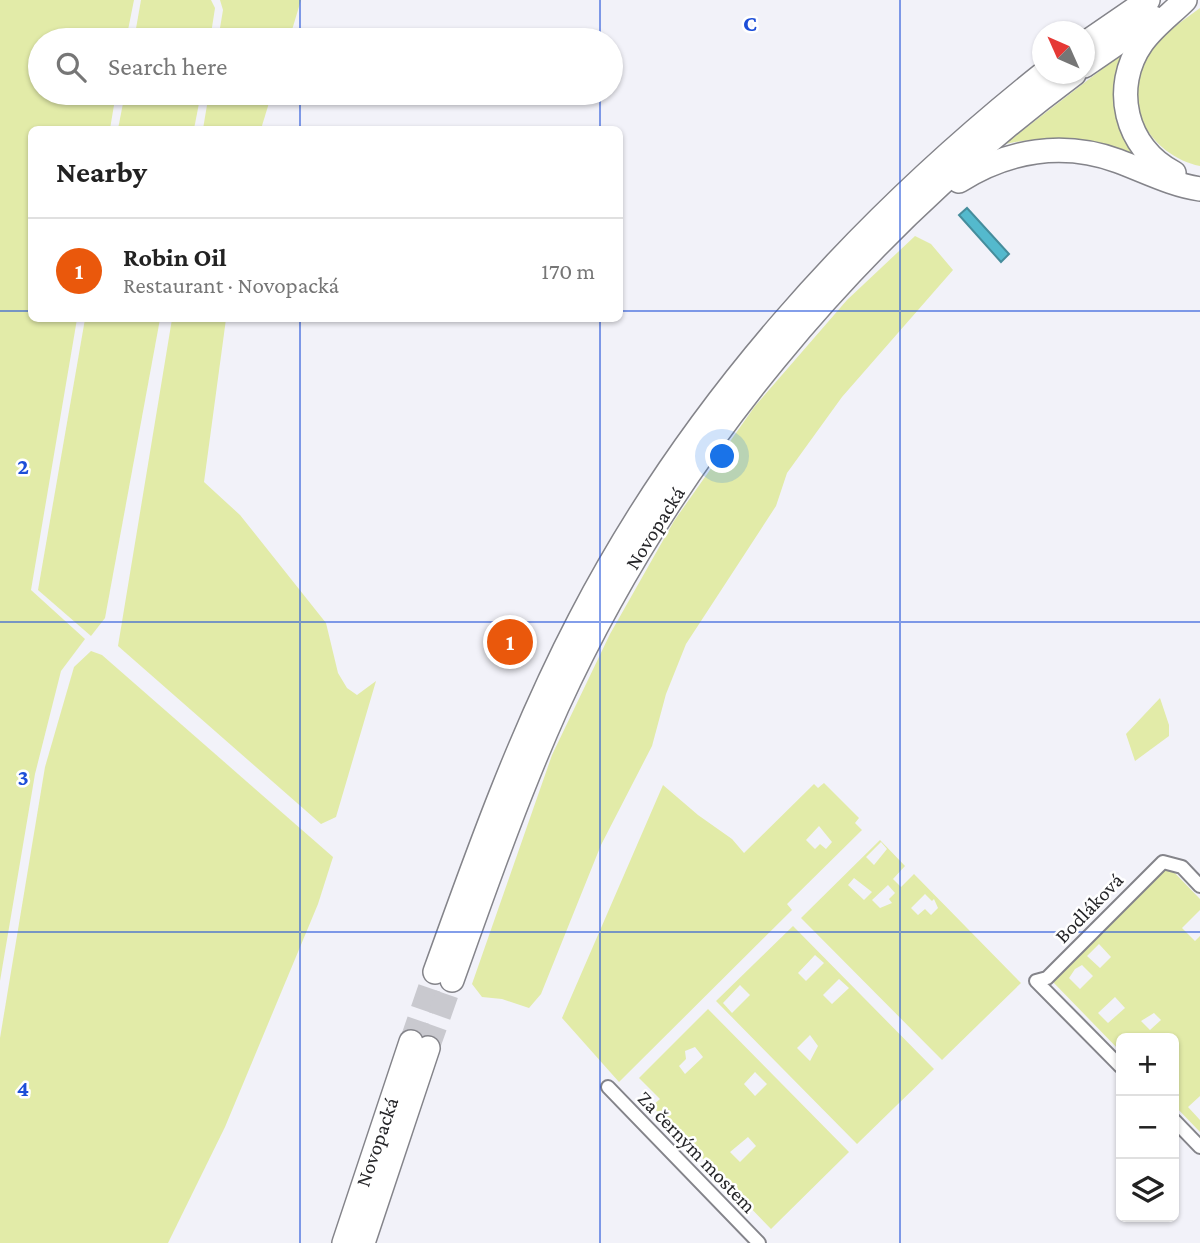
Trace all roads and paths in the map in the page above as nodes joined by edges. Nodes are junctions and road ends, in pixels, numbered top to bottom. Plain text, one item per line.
1 (1148, 0) edge
2 (1183, 0) edge
3 (1095, 36) edge
4 (1095, 59) edge
5 (1032, 83) edge
6 (1061, 84) edge
7 (1200, 181) edge
8 (1200, 189) edge
9 (907, 216) junction
10 (1200, 886) edge
11 (1116, 1062) edge
12 (608, 1087) dead end
13 (1179, 1126) edge
14 (1200, 1147) edge
15 (344, 1243) edge
16 (363, 1243) edge
17 (759, 1243) edge

1 - 3 highway
2 - 4 highway
2 - 7 highway
5 - 9 highway, Novopacká
6 - 9 highway, Novopacká
8 - 9 highway
10 - 11 street, Bodláková
12 - 17 street, Za černým mostem
13 - 14 street
15 - 16 highway, Novopacká

